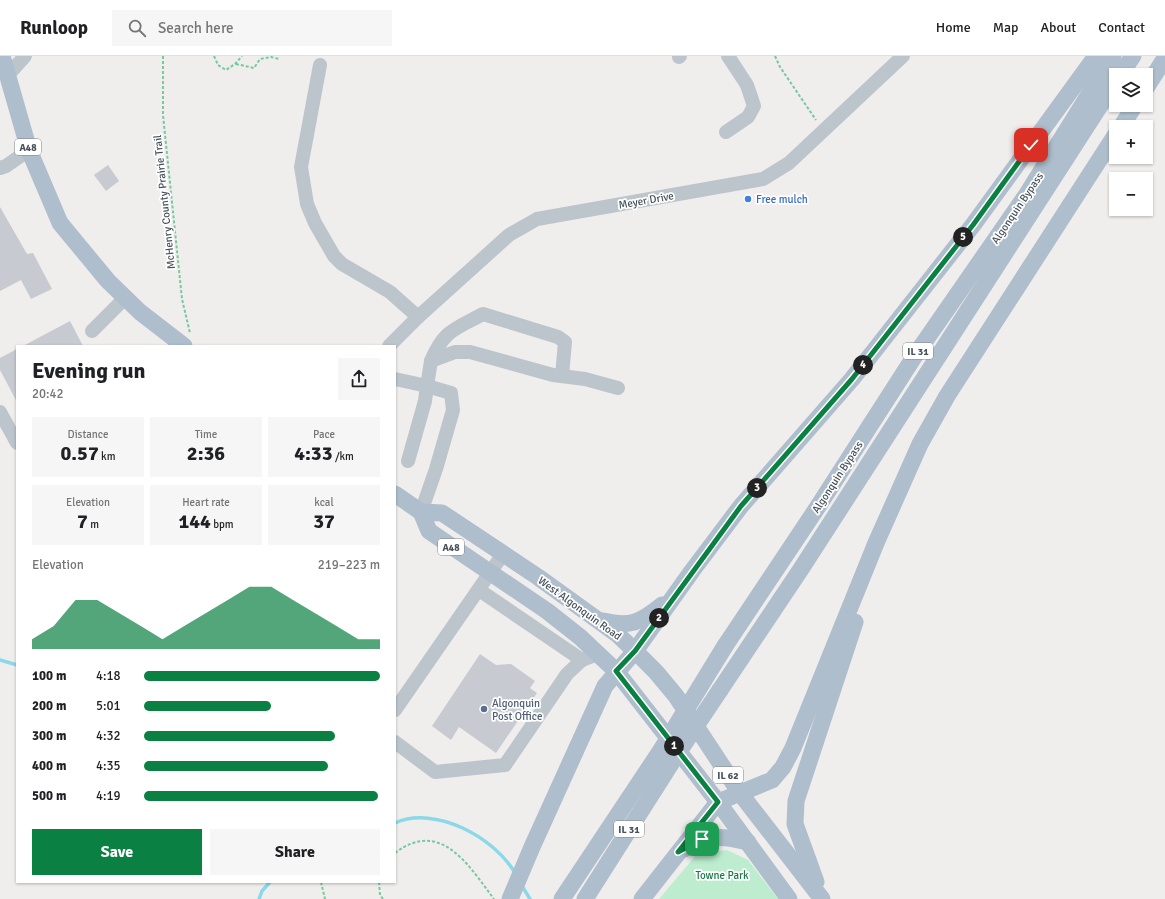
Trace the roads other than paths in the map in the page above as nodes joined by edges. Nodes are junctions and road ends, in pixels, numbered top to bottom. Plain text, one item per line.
1 (2, 56) edge
2 (25, 56) edge
3 (728, 56) edge
4 (903, 56) edge
5 (1096, 56) edge
6 (1113, 56) edge
7 (1133, 56) edge
8 (1165, 58) edge
9 (320, 65) dead end
10 (1125, 68) edge
11 (8, 75) junction
12 (1153, 77) edge
13 (1109, 92) edge
14 (726, 132) dead end
15 (1109, 145) edge
16 (29, 150) junction
17 (0, 168) edge
18 (125, 298) junction
19 (418, 317) junction
20 (92, 331) dead end
21 (188, 343) edge
22 (390, 345) edge
23 (431, 361) junction
24 (562, 376) junction
25 (396, 379) edge
26 (427, 386) junction
27 (618, 388) dead end
28 (0, 412) edge
29 (16, 442) edge
30 (408, 462) dead end
31 (396, 495) edge
32 (893, 507) junction
33 (421, 512) junction
34 (503, 554) junction
35 (491, 573) junction
36 (479, 590) junction
37 (676, 593) junction
38 (598, 620) junction
39 (635, 651) junction
40 (598, 654) junction
41 (582, 660) junction
42 (616, 671) junction
43 (396, 709) edge
44 (396, 743) edge
45 (740, 793) junction
46 (718, 802) junction
47 (748, 842) junction
48 (678, 852) junction
49 (565, 895) edge
50 (510, 899) edge
51 (585, 899) edge
52 (642, 899) edge
53 (789, 899) edge
54 (822, 899) edge

1 - 11 main road, A48
2 - 11 street
3 - 14 street
4 - 19 street, Meyer Drive
5 - 37 main road
6 - 49 main road, Algonquin Bypass / IL 31, bridge
7 - 10 main road
8 - 12 main road
9 - 19 street
11 - 16 main road, A48
13 - 51 main road, Algonquin Bypass / IL 31, bridge
15 - 32 main road
16 - 17 street
16 - 18 main road, A48
18 - 20 street
18 - 21 main road, A48
19 - 22 street, Meyer Drive
23 - 24 street
23 - 24 street
23 - 26 street
24 - 27 street
25 - 26 street
26 - 30 street
26 - 33 street
28 - 29 street
31 - 33 main road, West Algonquin Road / A48
32 - 45 main road
32 - 54 main road
33 - 34 main road, West Algonquin Road / A48
33 - 35 main road, West Algonquin Road / A48
34 - 35 street
34 - 38 main road, West Algonquin Road / A48
35 - 36 street
35 - 40 main road, West Algonquin Road / A48
36 - 41 street
36 - 43 street
37 - 38 main road
37 - 39 main road
38 - 39 main road, West Algonquin Road / A48
39 - 42 main road
39 - 45 main road, West Algonquin Road / IL 62
40 - 41 street
40 - 42 main road, West Algonquin Road / A48
41 - 44 street
42 - 46 main road, West Algonquin Road / IL 62
42 - 50 main road
45 - 46 main road
45 - 54 main road, West Algonquin Road / IL 62
46 - 47 main road, West Algonquin Road / IL 62
46 - 48 main road
47 - 48 main road
47 - 53 main road, West Algonquin Road / IL 62
48 - 52 main road

